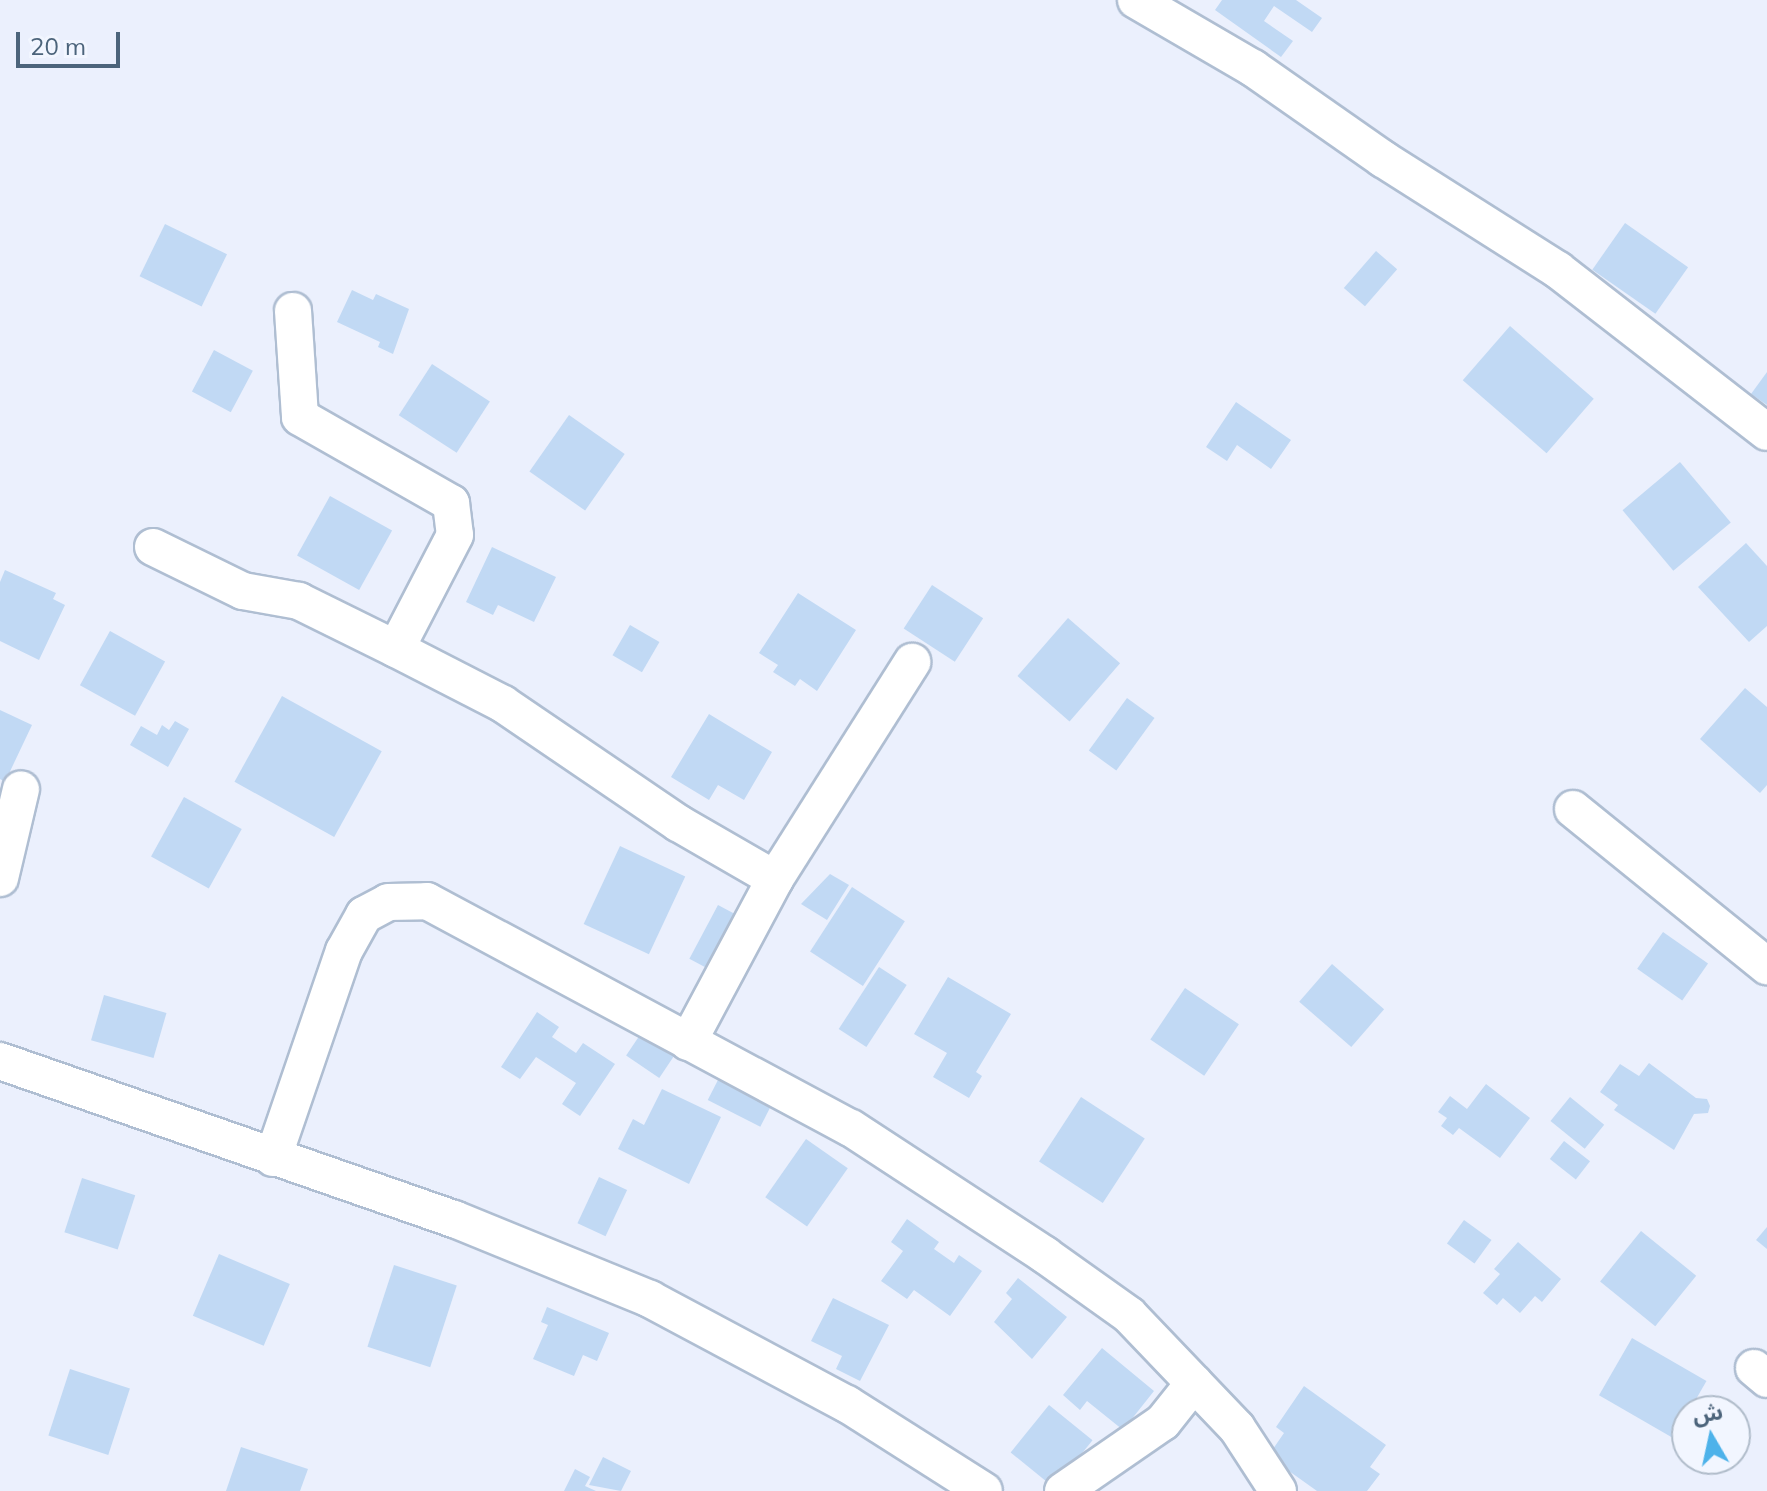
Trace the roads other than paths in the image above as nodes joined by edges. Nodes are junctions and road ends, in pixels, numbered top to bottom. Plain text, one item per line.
1 (1136, 0) edge
2 (293, 311) dead end
3 (1767, 432) edge
4 (153, 547) dead end
5 (396, 649) junction
6 (912, 662) dead end
7 (21, 789) dead end
8 (1573, 809) dead end
9 (0, 878) edge
10 (775, 879) junction
11 (1767, 966) edge
12 (688, 1042) junction
13 (0, 1061) edge
14 (273, 1158) junction
15 (1194, 1383) junction
16 (984, 1491) edge
17 (1063, 1491) edge
18 (1278, 1491) edge

1 - 3 street
2 - 5 street
4 - 5 street
5 - 10 street
6 - 10 street
7 - 9 street
8 - 11 street
10 - 12 street
12 - 14 street
12 - 15 street
13 - 14 street
14 - 16 street
15 - 17 street
15 - 18 street

